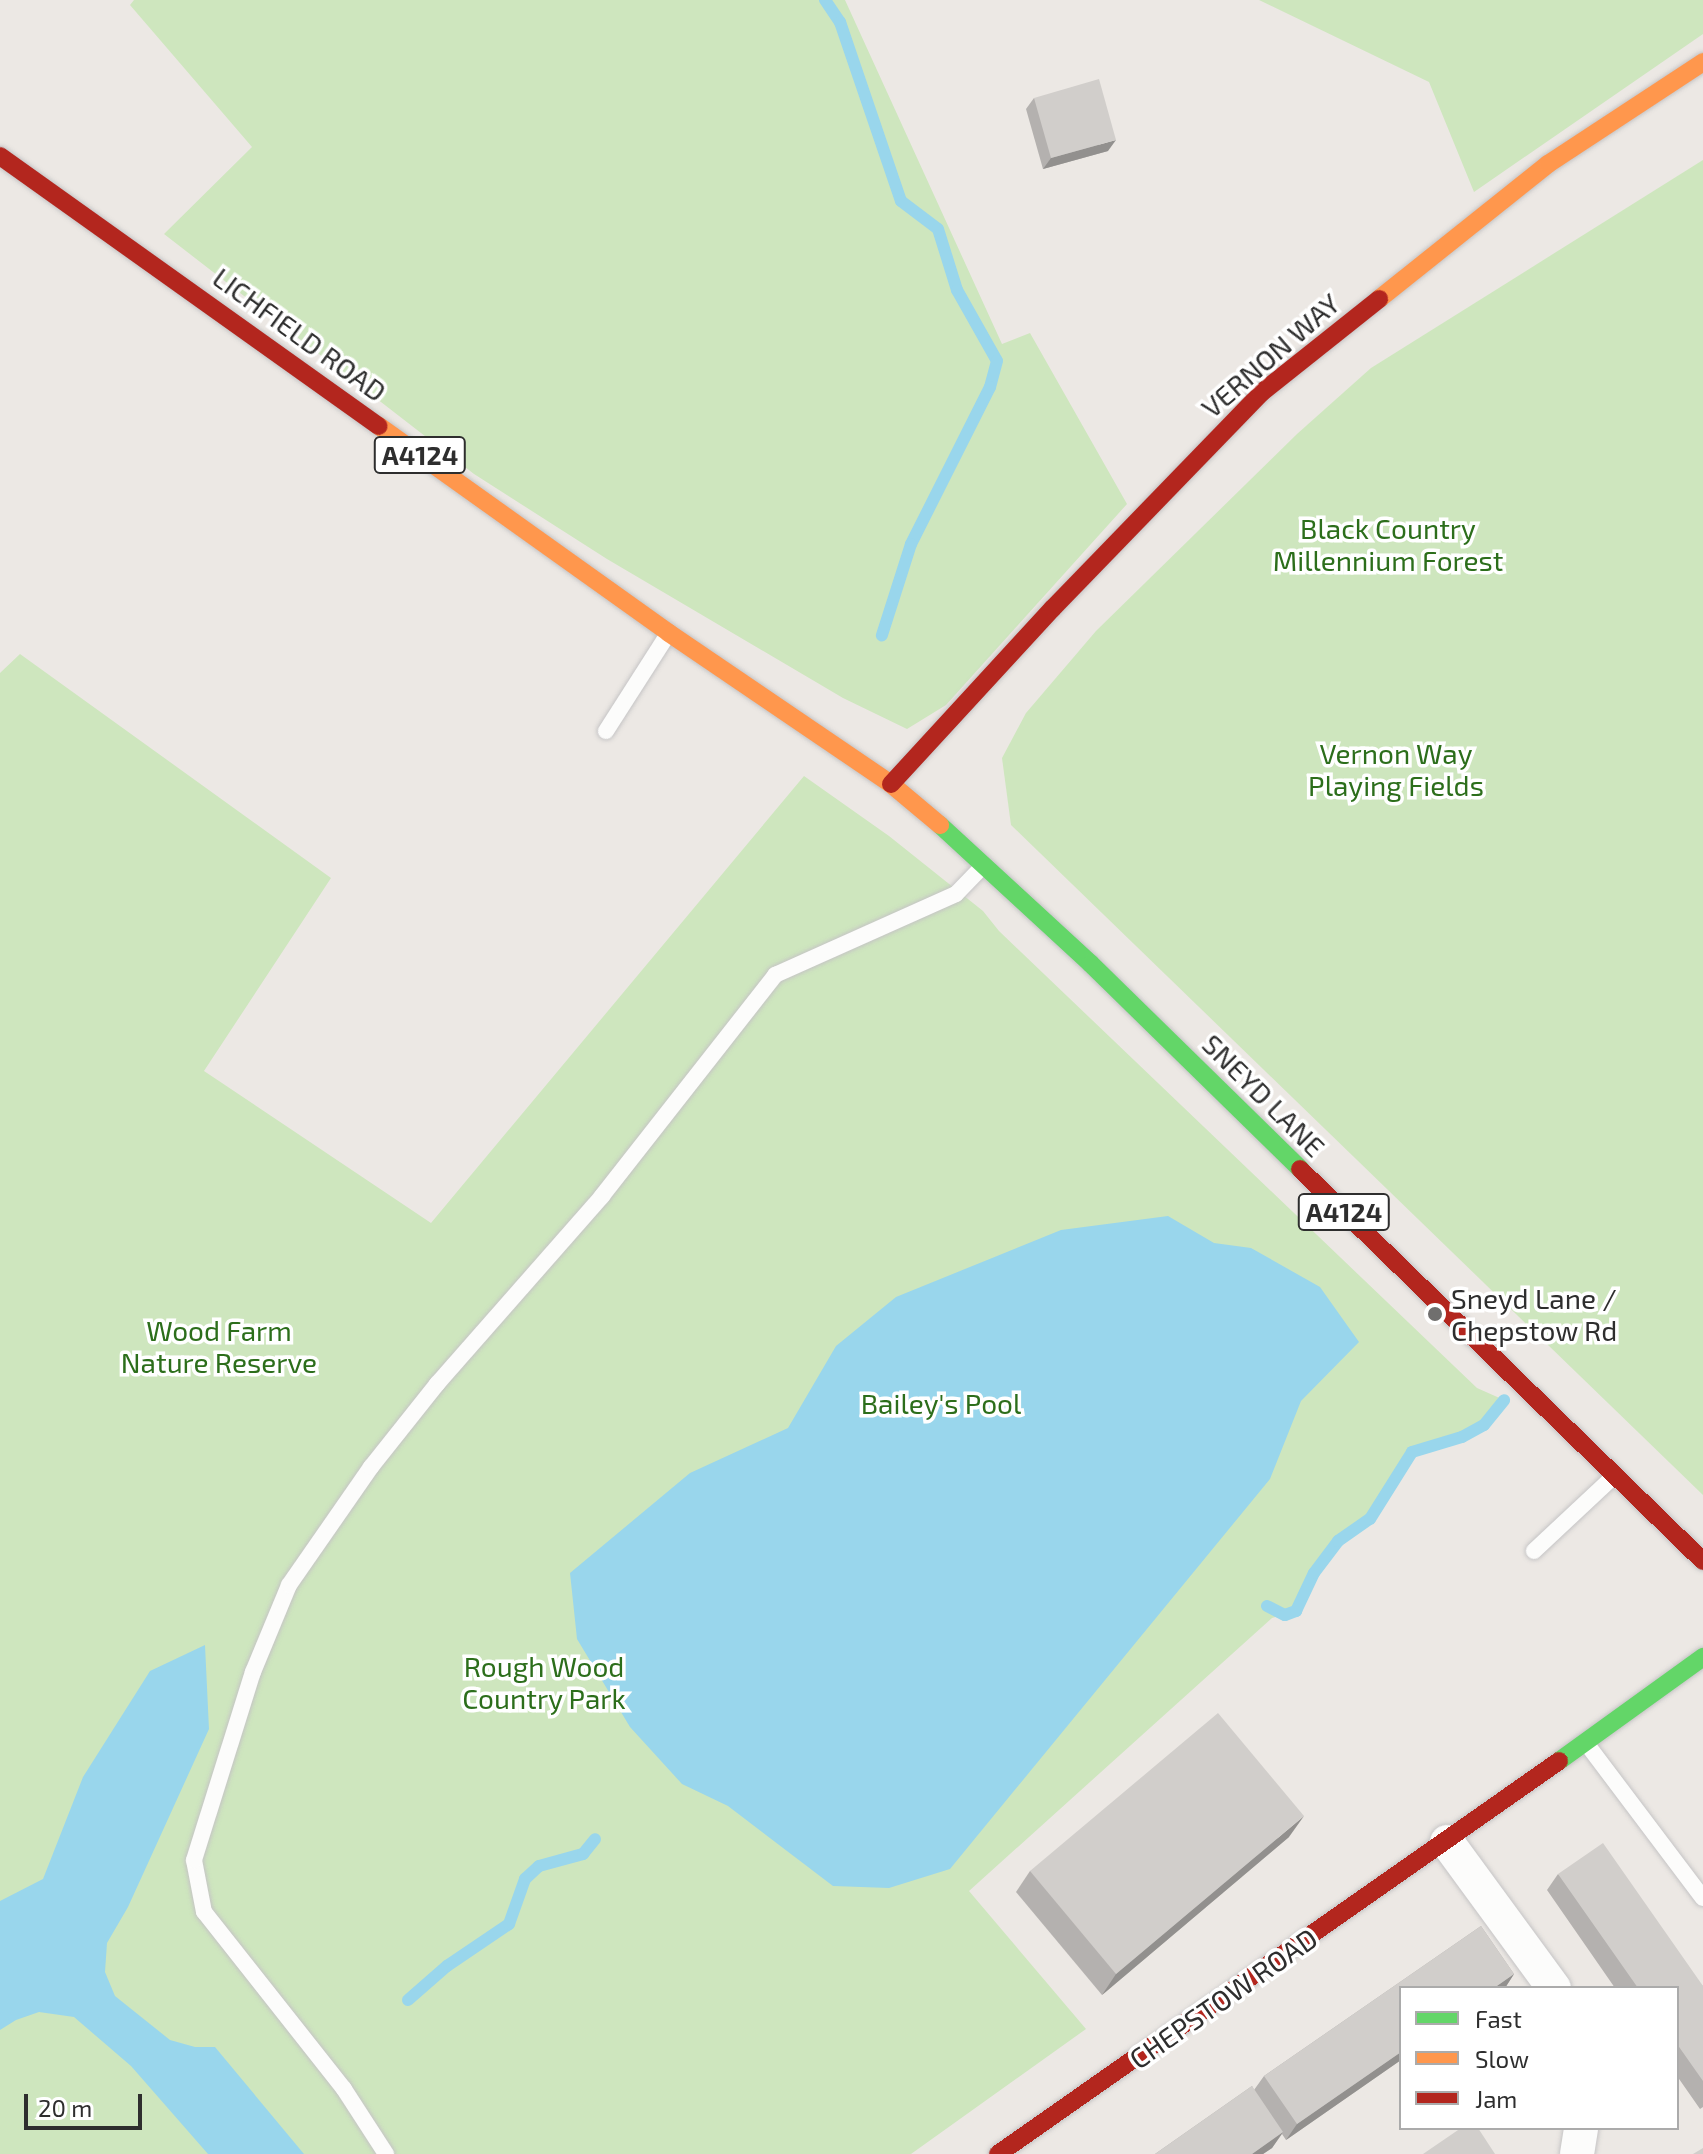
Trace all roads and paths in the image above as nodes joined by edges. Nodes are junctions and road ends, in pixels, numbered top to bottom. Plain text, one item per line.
1 (1703, 62) edge
2 (0, 156) edge
3 (669, 633) junction
4 (606, 731) dead end
5 (844, 748) joint
6 (891, 784) junction
7 (985, 864) junction
8 (1613, 1477) junction
9 (1534, 1551) dead end
10 (1703, 1561) edge
11 (1703, 1657) edge
12 (1585, 1742) junction
13 (1447, 1842) junction
14 (1703, 1898) edge
15 (1553, 1986) edge
16 (1581, 2130) edge
17 (386, 2154) edge
18 (998, 2154) edge
19 (1577, 2154) edge

1 - 6 main road, VERNON WAY
2 - 3 main road, LICHFIELD ROAD / A4124
3 - 4 lane
3 - 5 main road, LICHFIELD ROAD / A4124
5 - 6 main road, SNEYD LANE / A4124
6 - 7 main road, SNEYD LANE / A4124
7 - 8 main road, SNEYD LANE / A4124
7 - 17 lane
8 - 9 lane
8 - 10 main road, SNEYD LANE / A4124
11 - 12 main road, CHEPSTOW ROAD
12 - 13 main road, CHEPSTOW ROAD
12 - 14 lane
13 - 15 street
13 - 18 main road, CHEPSTOW ROAD
16 - 19 street

